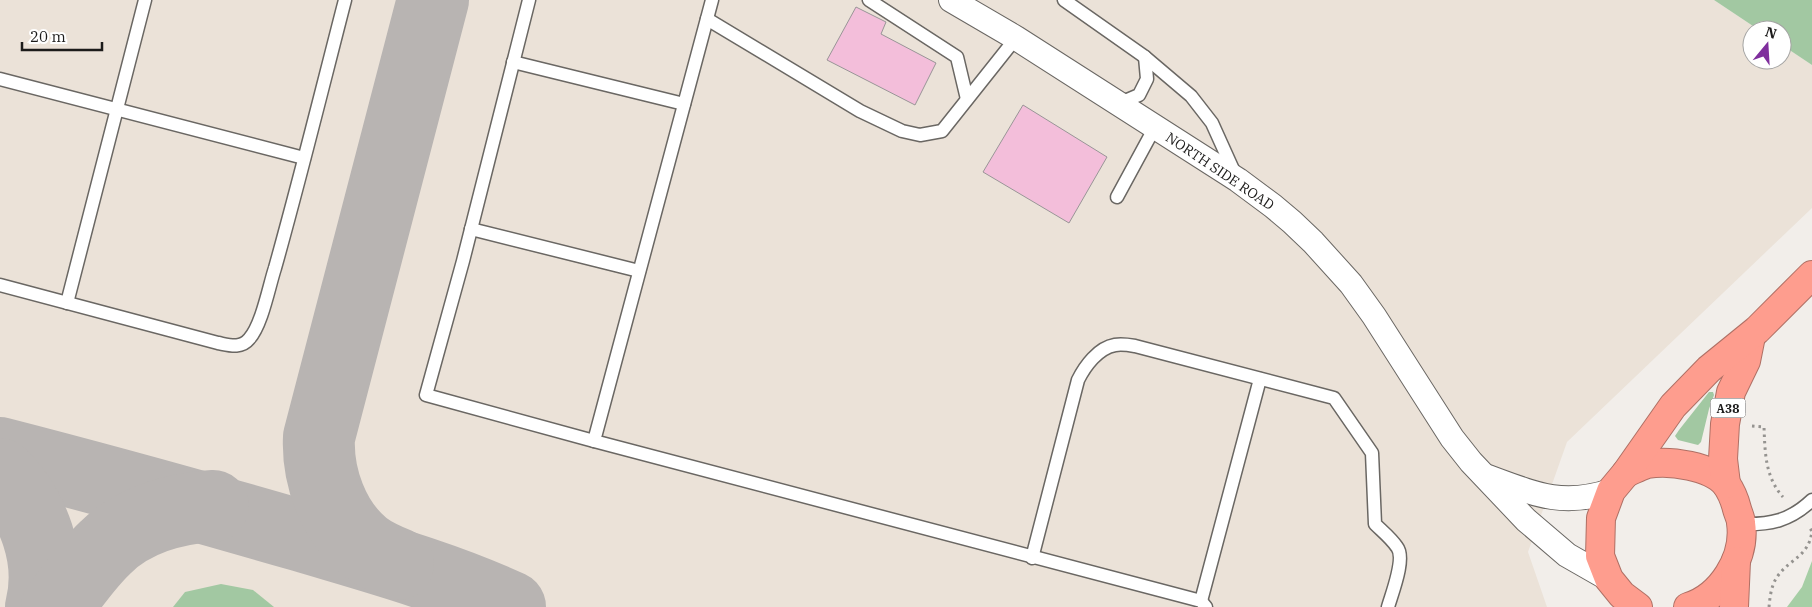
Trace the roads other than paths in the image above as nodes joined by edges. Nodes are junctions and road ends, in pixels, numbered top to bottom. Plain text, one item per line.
1 (146, 0) edge
2 (345, 0) edge
3 (529, 0) edge
4 (712, 0) edge
5 (869, 0) edge
6 (951, 0) edge
7 (1064, 0) edge
8 (707, 19) junction
9 (1016, 38) junction
10 (1144, 56) junction
11 (513, 62) junction
12 (0, 79) edge
13 (967, 99) junction
14 (684, 104) junction
15 (1118, 104) junction
16 (117, 108) junction
17 (1155, 127) junction
18 (304, 158) junction
19 (1238, 180) junction
20 (1116, 197) dead end
21 (471, 228) junction
22 (639, 272) junction
23 (1812, 275) edge
24 (0, 285) edge
25 (67, 303) junction
26 (1751, 336) junction
27 (1260, 379) junction
28 (594, 441) junction
29 (1484, 476) junction
30 (1618, 482) junction
31 (1726, 484) junction
32 (1812, 500) edge
33 (1741, 524) junction
34 (1032, 558) junction
35 (1736, 560) junction
36 (1608, 579) junction
37 (1204, 604) edge
38 (1388, 607) edge
39 (1638, 607) edge
40 (1688, 607) edge
41 (1734, 607) edge

1 - 16 lane
2 - 18 lane
3 - 11 lane
4 - 8 lane
5 - 13 lane
6 - 9 street, NORTH SIDE ROAD
7 - 10 lane
8 - 13 lane
8 - 14 lane
9 - 13 lane
9 - 15 street, NORTH SIDE ROAD
10 - 15 lane
10 - 19 lane
11 - 14 lane
11 - 21 lane
12 - 16 lane
14 - 22 lane
15 - 17 street, NORTH SIDE ROAD
16 - 18 lane
16 - 25 lane
17 - 19 street, NORTH SIDE ROAD
17 - 20 lane
18 - 25 lane
19 - 29 street, NORTH SIDE ROAD
21 - 22 lane
21 - 28 lane
22 - 28 lane
23 - 26 highway
24 - 25 lane
26 - 30 highway
26 - 31 highway, A38
27 - 34 lane
27 - 37 lane
27 - 38 lane
28 - 34 lane
29 - 30 street
29 - 36 street, NORTH SIDE ROAD
30 - 31 highway
30 - 36 highway
31 - 33 highway
32 - 33 lane
33 - 35 highway
34 - 37 lane
35 - 40 highway
35 - 41 highway
36 - 39 highway

